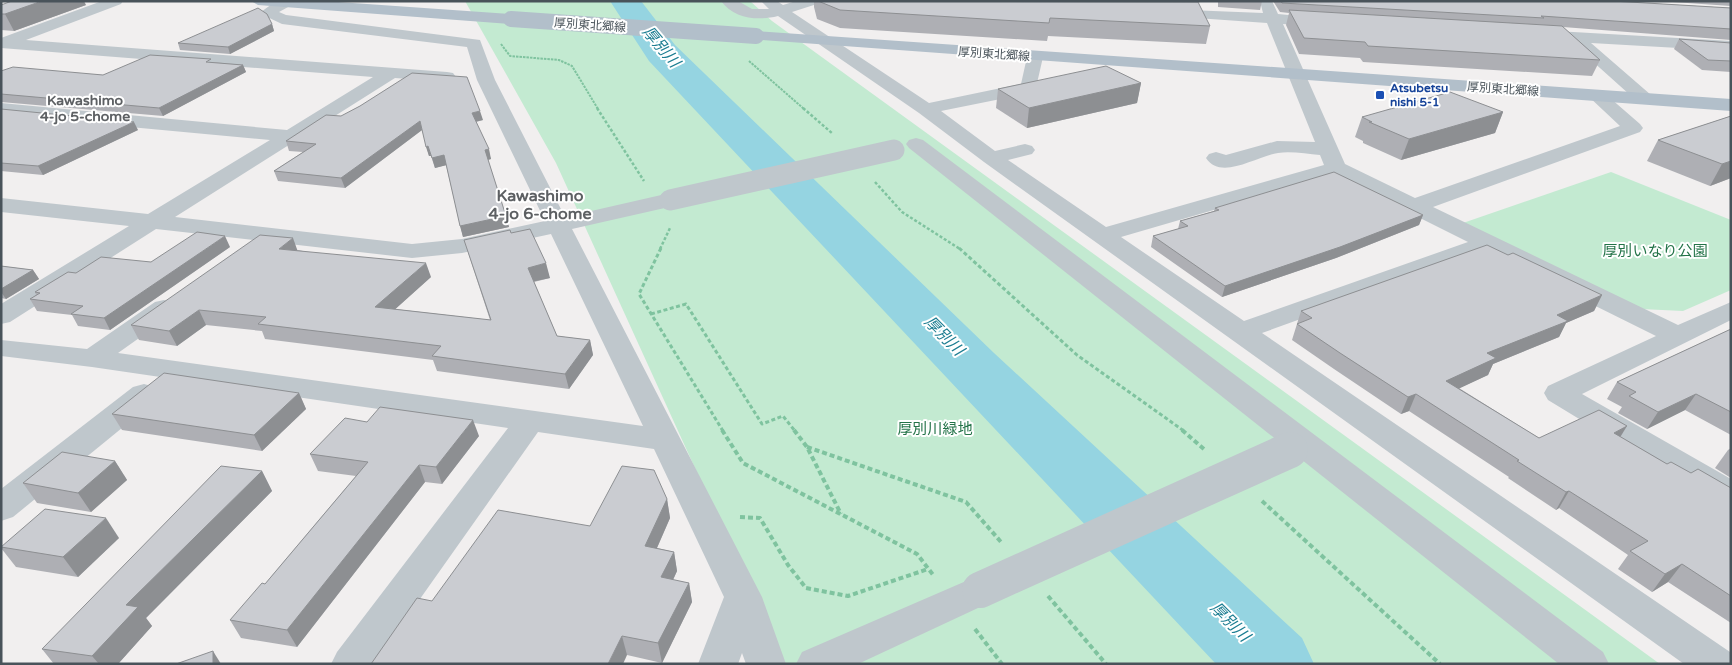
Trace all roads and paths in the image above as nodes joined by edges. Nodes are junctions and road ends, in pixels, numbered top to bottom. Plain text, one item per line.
1 (116, 1) edge
2 (258, 1) edge
3 (728, 1) edge
4 (812, 1) edge
5 (1265, 1) edge
6 (287, 2) edge
7 (774, 6) edge
8 (1156, 12) edge
9 (1272, 19) junction
10 (1336, 23) edge
11 (1526, 34) edge
12 (1575, 37) junction
13 (826, 41) junction
14 (500, 42) dead end
15 (2, 43) edge
16 (1731, 46) edge
17 (1035, 57) junction
18 (745, 58) dead end
19 (391, 74) junction
20 (1294, 74) junction
21 (486, 80) junction
22 (1596, 95) junction
23 (1646, 99) junction
24 (1731, 105) edge
25 (1, 109) edge
26 (926, 110) junction
27 (956, 133) junction
28 (292, 136) junction
29 (835, 136) dead end
30 (905, 147) junction
31 (1025, 150) dead end
32 (991, 158) junction
33 (1216, 158) dead end
34 (1331, 158) junction
35 (871, 177) dead end
36 (665, 201) junction
37 (1, 205) edge
38 (1414, 206) junction
39 (153, 223) junction
40 (558, 226) junction
41 (267, 235) junction
42 (1103, 236) junction
43 (1489, 243) junction
44 (235, 257) edge
45 (180, 296) edge
46 (1731, 310) edge
47 (651, 314) junction
48 (1, 316) edge
49 (1241, 332) junction
50 (1676, 335) junction
51 (1, 348) edge
52 (92, 358) junction
53 (173, 371) junction
54 (530, 421) junction
55 (663, 440) junction
56 (807, 447) junction
57 (1296, 447) junction
58 (1210, 455) dead end
59 (1255, 494) dead end
60 (1731, 495) edge
61 (1, 508) edge
62 (842, 515) junction
63 (704, 520) junction
64 (1004, 546) dead end
65 (928, 569) junction
66 (1042, 590) dead end
67 (967, 596) junction
68 (743, 597) junction
69 (351, 664) edge
70 (718, 664) edge
71 (766, 664) edge
72 (816, 664) edge
73 (1002, 664) edge
74 (1106, 664) edge
75 (1440, 664) edge
76 (1589, 664) edge
77 (1716, 664) edge

1 - 15 street
2 - 6 main road, 厚別東北郷線
3 - 7 street
4 - 7 street
5 - 9 street
6 - 13 main road, 厚別東北郷線, bridge
6 - 21 street
7 - 13 street
8 - 9 street
9 - 10 street
9 - 20 street
11 - 12 street
12 - 16 street
12 - 23 street
13 - 17 main road, 厚別東北郷線
13 - 26 street
14 - 36 path
15 - 19 street
17 - 20 main road, 厚別東北郷線
17 - 26 street
18 - 29 path
19 - 21 street
19 - 28 street
20 - 22 main road, 厚別東北郷線
20 - 34 street
21 - 40 street
22 - 23 main road, 厚別東北郷線
22 - 38 street
23 - 24 main road, 厚別東北郷線
25 - 28 street
26 - 27 street
27 - 30 street
27 - 32 street
28 - 39 street
30 - 36 street, bridge
30 - 57 street
31 - 32 street
32 - 42 street
33 - 34 street
34 - 38 street
34 - 42 street
35 - 58 path
36 - 40 street
36 - 47 path
37 - 39 street
38 - 43 street
39 - 41 street
39 - 48 street
40 - 41 street
40 - 55 street
41 - 44 street
42 - 49 street
43 - 49 street
43 - 50 street
45 - 52 street
46 - 50 street
47 - 56 path
47 - 62 path
49 - 77 street
50 - 60 street
51 - 52 street
52 - 53 street
53 - 54 street
53 - 61 street
54 - 55 street
54 - 69 street
55 - 63 street
56 - 62 path
56 - 64 path
57 - 67 street, bridge
57 - 76 street
59 - 75 path
62 - 65 path
63 - 65 path
63 - 68 street
65 - 67 path
66 - 74 path
67 - 72 street
67 - 73 path
68 - 70 street
68 - 71 street

